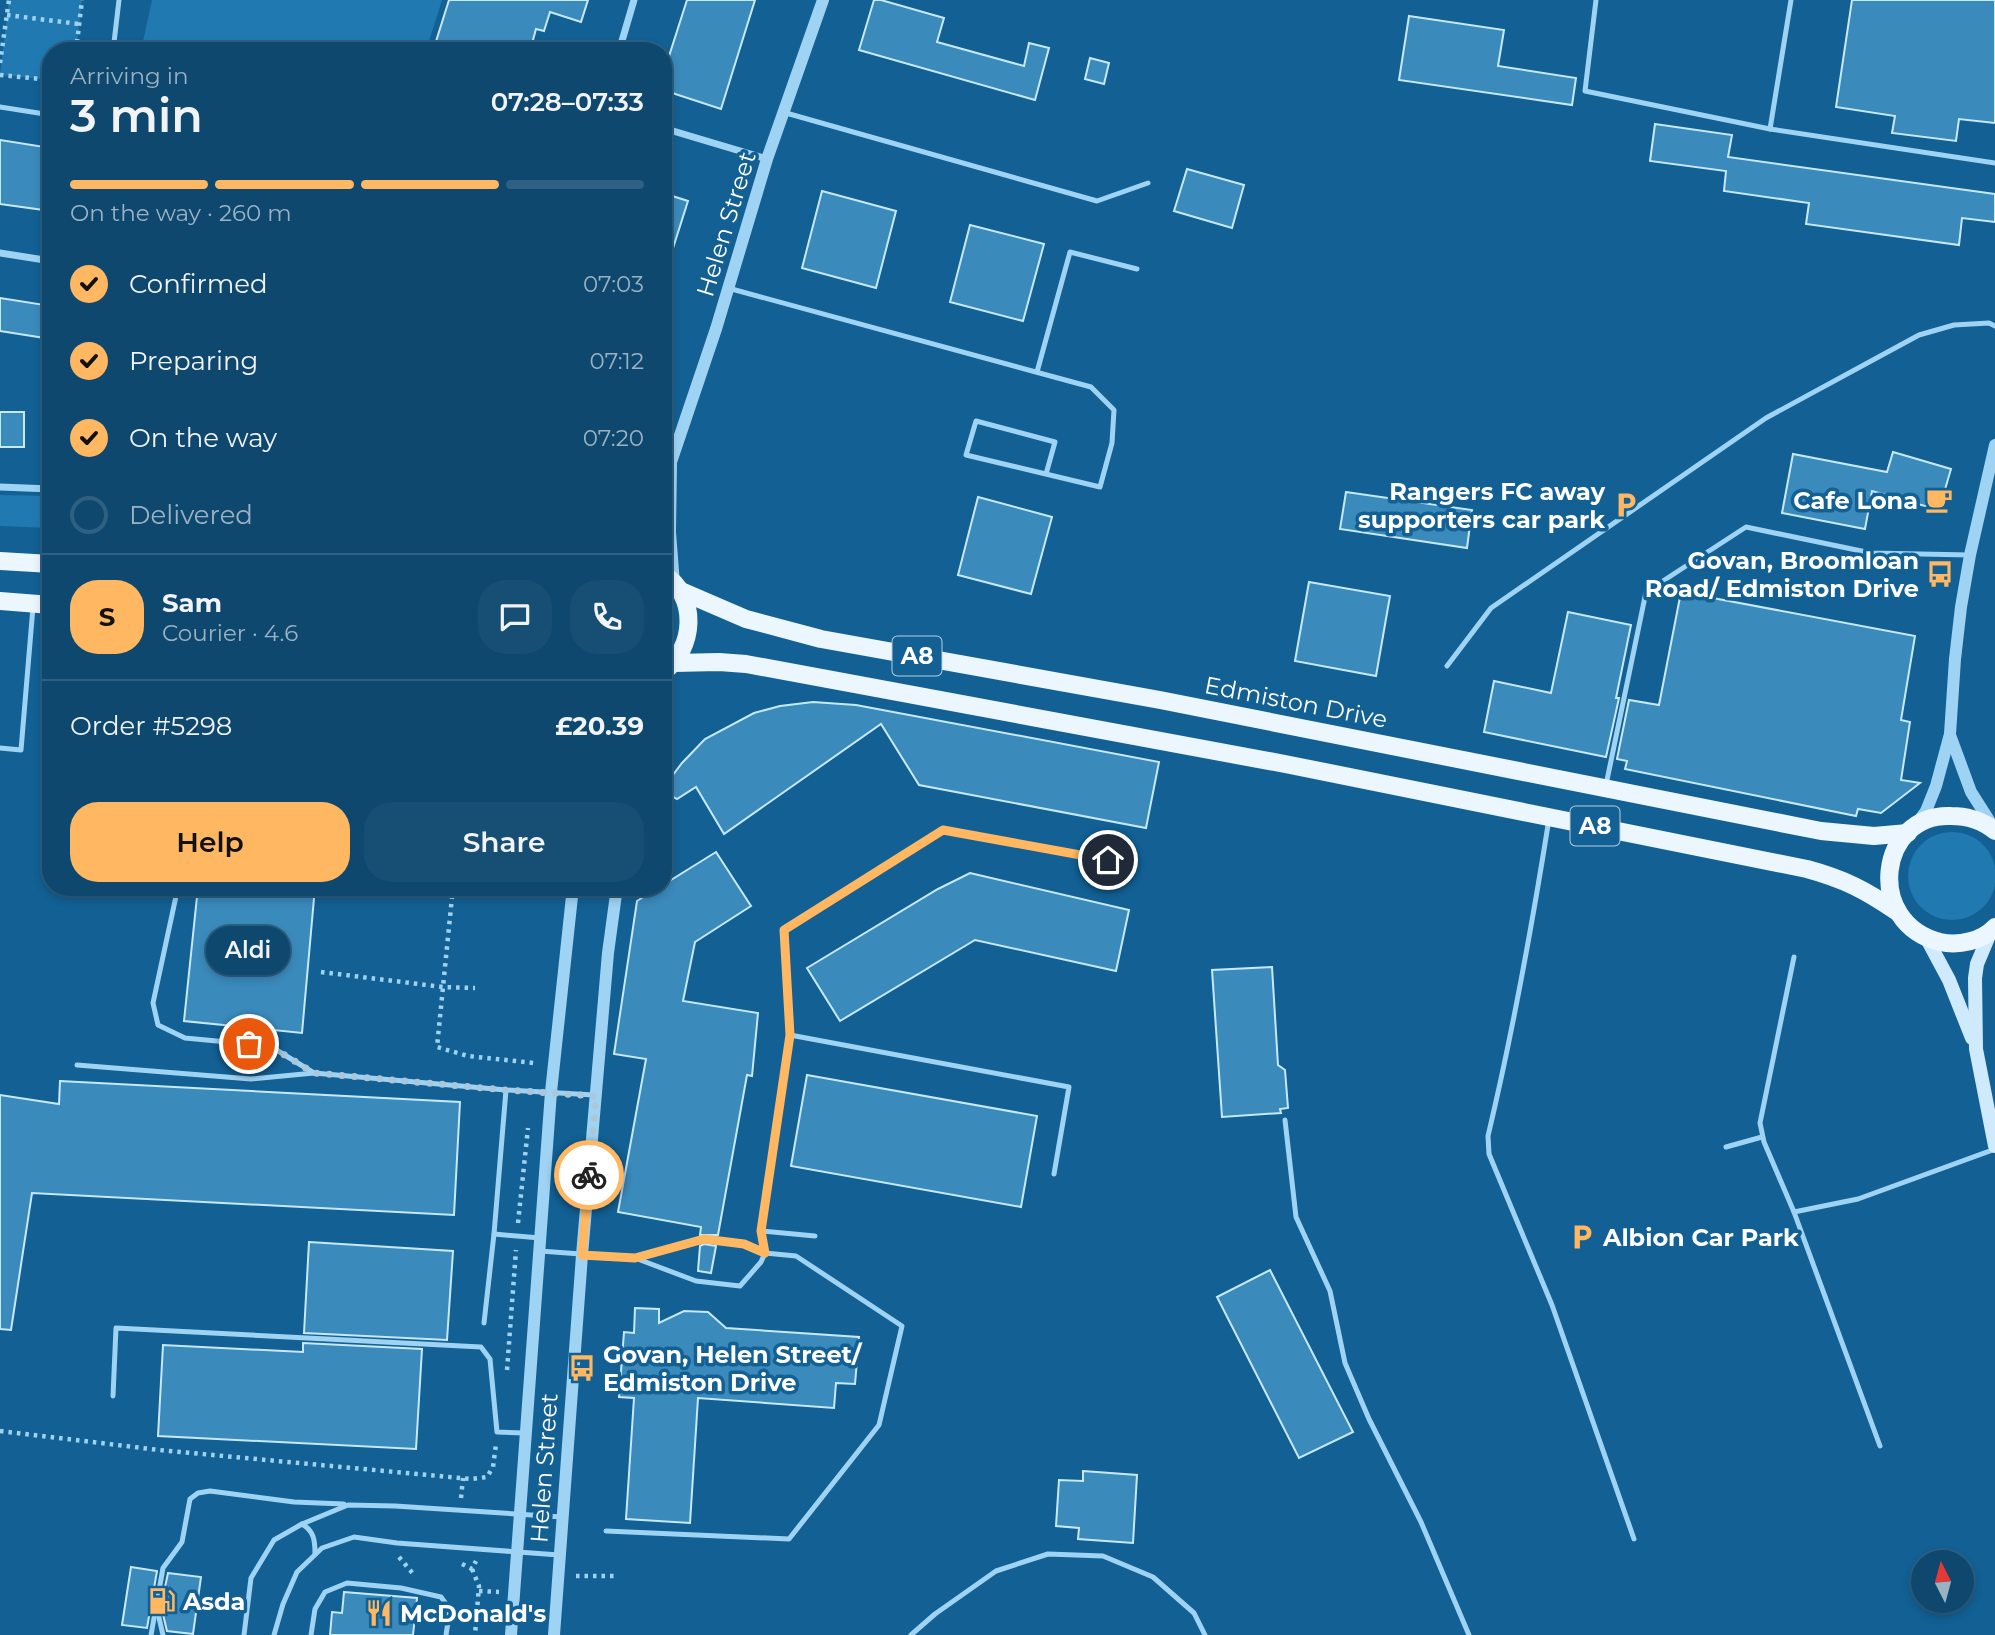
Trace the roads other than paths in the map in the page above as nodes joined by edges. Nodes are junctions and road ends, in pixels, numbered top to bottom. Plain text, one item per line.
1 (120, 0) edge
2 (634, 0) edge
3 (823, 0) edge
4 (1596, 0) edge
5 (1791, 0) edge
6 (114, 42) edge
7 (622, 42) edge
8 (0, 107) edge
9 (783, 112) junction
10 (42, 114) edge
11 (1770, 129) junction
12 (672, 131) edge
13 (767, 159) junction
14 (1995, 163) edge
15 (1148, 183) dead end
16 (0, 253) edge
17 (42, 260) edge
18 (1137, 269) dead end
19 (728, 288) junction
20 (1995, 326) edge
21 (1037, 372) junction
22 (1995, 445) edge
23 (672, 459) edge
24 (1046, 474) junction
25 (0, 487) edge
26 (42, 489) edge
27 (1970, 555) junction
28 (0, 561) edge
29 (42, 563) edge
30 (673, 583) edge
31 (0, 601) edge
32 (42, 604) edge
33 (672, 662) edge
34 (1447, 666) dead end
35 (672, 669) edge
36 (1950, 734) junction
37 (0, 748) edge
38 (1606, 787) junction
39 (1549, 816) junction
40 (1912, 829) junction
41 (1995, 830) edge
42 (1108, 860) dead end
43 (176, 896) edge
44 (572, 896) edge
45 (616, 896) edge
46 (1896, 911) junction
47 (1992, 930) edge
48 (1927, 939) junction
49 (1794, 957) dead end
50 (790, 1035) junction
51 (1976, 1049) junction
52 (77, 1065) dead end
53 (314, 1073) junction
54 (506, 1090) junction
55 (551, 1092) junction
56 (596, 1096) junction
57 (1285, 1120) dead end
58 (1762, 1137) junction
59 (1726, 1147) dead end
60 (1995, 1147) edge
61 (1054, 1174) dead end
62 (1794, 1212) junction
63 (761, 1231) junction
64 (494, 1234) junction
65 (815, 1236) dead end
66 (540, 1244) junction
67 (765, 1253) junction
68 (582, 1255) junction
69 (635, 1258) junction
70 (484, 1323) dead end
71 (113, 1396) dead end
72 (525, 1433) junction
73 (1880, 1446) dead end
74 (348, 1505) junction
75 (519, 1514) junction
76 (562, 1517) junction
77 (302, 1524) junction
78 (606, 1531) dead end
79 (1634, 1539) dead end
80 (516, 1552) junction
81 (315, 1554) junction
82 (559, 1555) junction
83 (156, 1606) junction
84 (151, 1635) edge
85 (163, 1635) edge
86 (244, 1635) edge
87 (274, 1635) edge
88 (311, 1635) edge
89 (446, 1635) edge
90 (511, 1635) edge
91 (554, 1635) edge
92 (911, 1635) edge
93 (1205, 1635) edge
94 (1469, 1635) edge

1 - 6 lane
2 - 7 street
3 - 9 street, Helen Street
4 - 11 lane
5 - 11 lane
8 - 10 lane
9 - 13 street, Helen Street
9 - 15 lane
11 - 14 lane
12 - 13 street
13 - 19 street, Helen Street
16 - 17 street
18 - 21 lane
19 - 21 lane
19 - 23 street, Helen Street
20 - 34 lane
21 - 24 lane
22 - 27 street
24 - 24 lane
25 - 26 street
27 - 36 street
27 - 38 lane
28 - 29 main road
30 - 33 main road
30 - 38 main road, Edmiston Drive / A8
31 - 32 main road
32 - 37 lane
35 - 39 main road, A8
36 - 40 street
36 - 41 street
38 - 40 main road, Edmiston Drive / A8
39 - 46 main road, A8
39 - 79 lane
40 - 41 main road, Edmiston Drive
40 - 46 main road
42 - 50 lane
43 - 53 lane
44 - 55 street, Helen Street
45 - 56 street, Helen Street
46 - 48 main road
47 - 48 main road
47 - 51 main road
48 - 51 main road
49 - 58 lane
50 - 61 lane
50 - 63 lane
51 - 60 main road
52 - 53 lane
53 - 54 lane
54 - 55 lane
54 - 64 lane
55 - 56 lane
55 - 66 street, Helen Street
56 - 68 street, Helen Street
57 - 94 lane
58 - 59 lane
58 - 62 lane
60 - 62 lane
62 - 73 lane
63 - 65 lane
63 - 67 lane
64 - 66 lane
64 - 70 lane
66 - 68 lane
66 - 72 street, Helen Street
67 - 69 lane
67 - 69 lane
67 - 78 lane
68 - 69 lane
68 - 76 street, Helen Street
71 - 72 lane
72 - 75 street, Helen Street
74 - 75 lane
74 - 77 lane
74 - 83 lane
75 - 76 lane
75 - 80 street, Helen Street
76 - 82 street, Helen Street
77 - 81 lane
77 - 86 lane
80 - 81 lane
80 - 82 lane
80 - 90 street, Helen Street
81 - 87 lane
82 - 91 street, Helen Street
83 - 84 lane
83 - 85 lane
88 - 89 lane
92 - 93 lane

